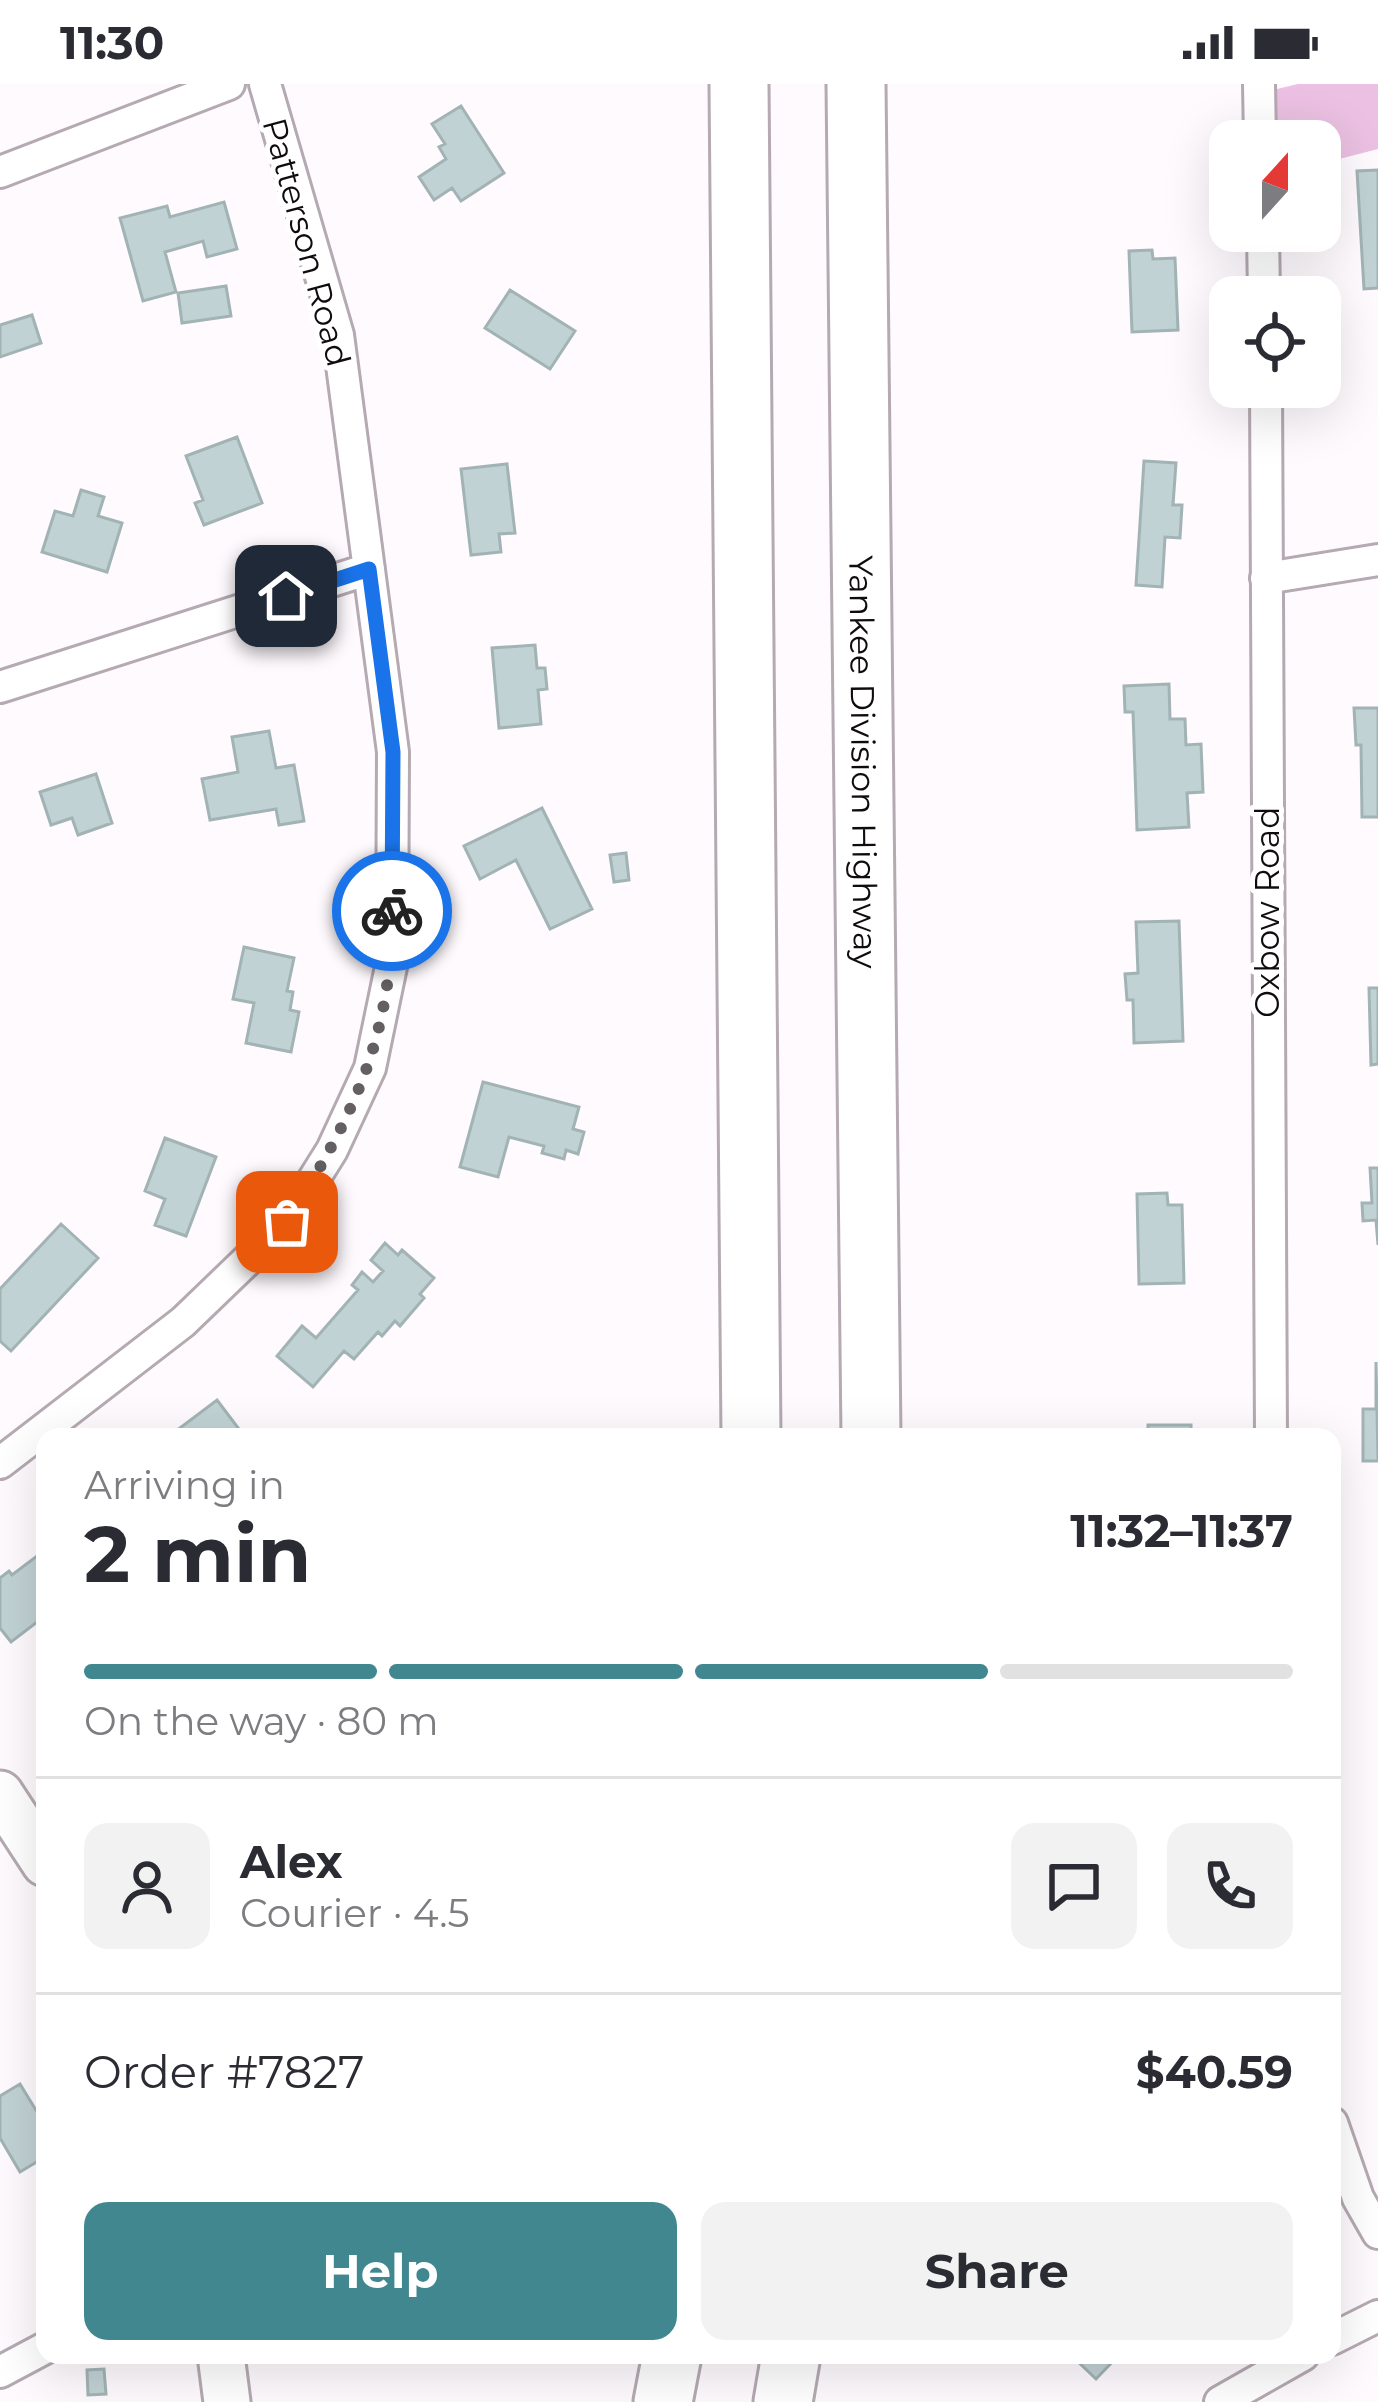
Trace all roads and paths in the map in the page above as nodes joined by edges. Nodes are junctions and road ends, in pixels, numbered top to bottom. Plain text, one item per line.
1 (230, 84) edge
2 (265, 84) edge
3 (739, 84) edge
4 (856, 84) edge
5 (1259, 84) edge
6 (1260, 120) edge
7 (0, 172) edge
8 (1266, 408) edge
9 (1378, 560) edge
10 (369, 569) junction
11 (1266, 578) junction
12 (0, 687) edge
13 (45, 1428) edge
14 (751, 1428) edge
15 (871, 1428) edge
16 (1270, 1428) edge
17 (36, 1435) edge
18 (0, 1463) edge
19 (0, 1794) edge
20 (36, 1849) edge
21 (1341, 2149) edge
22 (1378, 2233) edge
23 (1378, 2316) edge
24 (1341, 2334) edge
25 (36, 2353) edge
26 (222, 2364) edge
27 (670, 2364) edge
28 (789, 2364) edge
29 (1287, 2364) edge
30 (0, 2372) edge
31 (227, 2402) edge
32 (664, 2402) edge
33 (783, 2402) edge
34 (1220, 2402) edge

1 - 7 street
2 - 10 street, Patterson Road
3 - 14 highway
4 - 15 highway, Yankee Division Highway
5 - 6 street
8 - 11 street, Oxbow Road
9 - 11 street
10 - 12 street
10 - 13 street, Patterson Road
11 - 16 street, Oxbow Road
17 - 18 street, Patterson Road
19 - 20 street
21 - 22 street
23 - 24 street
25 - 30 street
26 - 31 street
27 - 32 highway
28 - 33 highway
29 - 34 street

